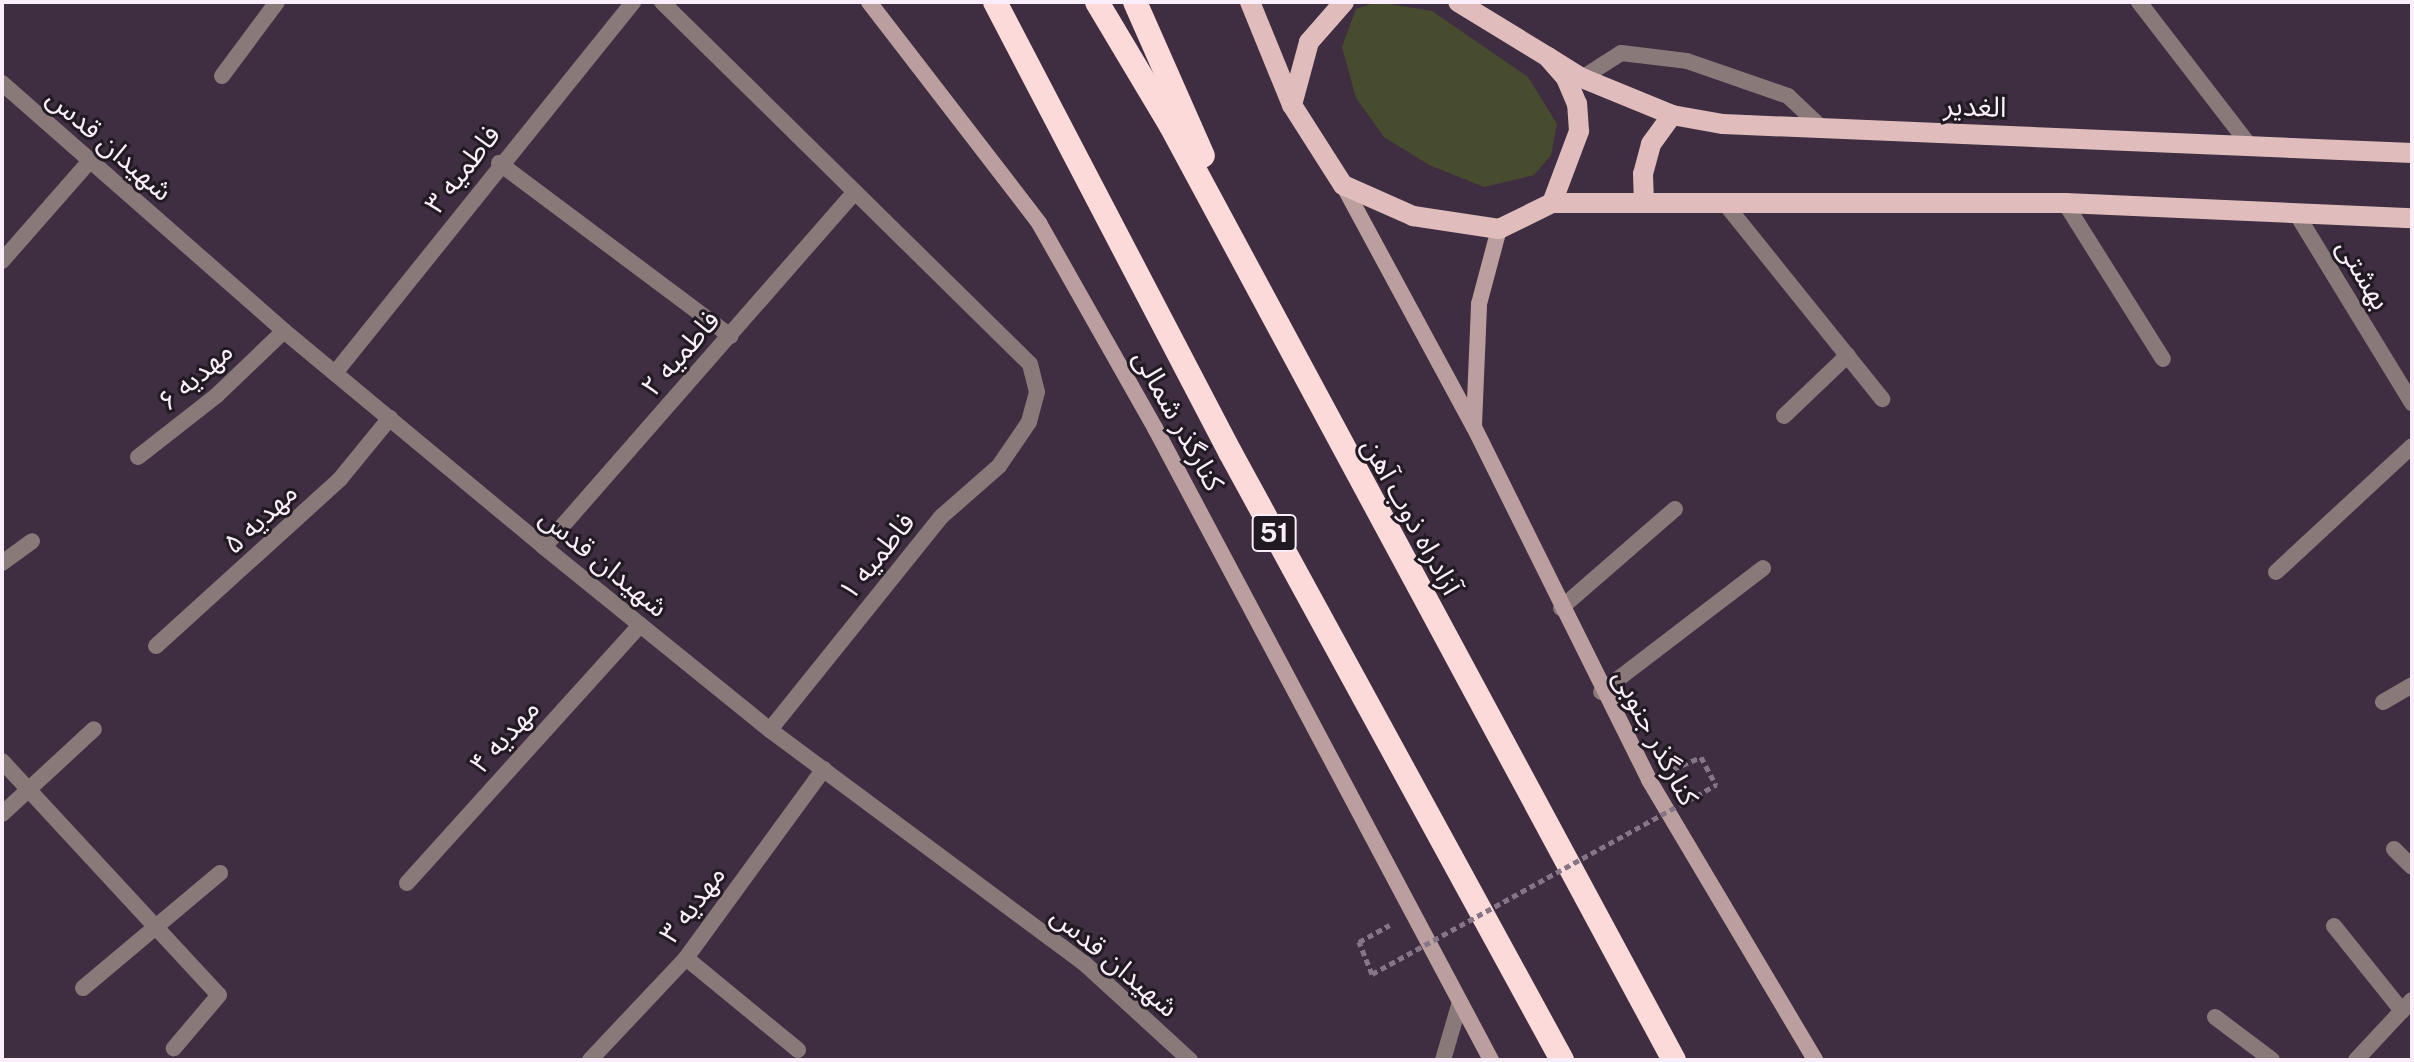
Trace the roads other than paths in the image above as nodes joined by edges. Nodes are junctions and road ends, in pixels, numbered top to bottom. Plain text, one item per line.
1 (277, 2) edge
2 (633, 2) edge
3 (662, 2) edge
4 (869, 2) edge
5 (995, 2) edge
6 (1097, 2) edge
7 (1135, 2) edge
8 (1250, 2) edge
9 (1344, 2) edge
10 (1458, 2) edge
11 (2139, 2) edge
12 (1548, 57) junction
13 (222, 76) dead end
14 (1582, 78) junction
15 (2, 83) edge
16 (1292, 105) junction
17 (1672, 115) junction
18 (1822, 128) junction
19 (2250, 146) junction
20 (2412, 153) edge
21 (90, 161) junction
22 (499, 163) junction
23 (1343, 185) junction
24 (855, 192) junction
25 (1552, 203) junction
26 (1644, 203) junction
27 (2065, 203) junction
28 (1727, 206) junction
29 (2296, 213) junction
30 (2412, 218) edge
31 (1499, 229) junction
32 (2, 261) edge
33 (284, 331) junction
34 (730, 336) junction
35 (1848, 355) junction
36 (1293, 359) junction
37 (2163, 359) dead end
38 (335, 373) junction
39 (1882, 399) dead end
40 (2412, 403) edge
41 (1784, 416) dead end
42 (390, 418) junction
43 (1474, 427) junction
44 (2412, 446) edge
45 (138, 457) dead end
46 (1675, 509) dead end
47 (32, 541) dead end
48 (544, 547) junction
49 (2, 563) edge
50 (1763, 568) dead end
51 (2276, 572) dead end
52 (1561, 608) junction
53 (640, 625) junction
54 (156, 646) dead end
55 (2412, 685) edge
56 (1601, 692) junction
57 (2383, 702) dead end
58 (94, 729) dead end
59 (770, 730) junction
60 (2, 761) edge
61 (824, 769) junction
62 (30, 791) junction
63 (2, 814) edge
64 (2394, 849) dead end
65 (2412, 867) edge
66 (220, 873) dead end
67 (407, 883) dead end
68 (156, 926) junction
69 (2334, 926) dead end
70 (686, 958) junction
71 (83, 988) dead end
72 (1460, 1002) junction
73 (2407, 1005) edge
74 (2215, 1017) dead end
75 (174, 1048) dead end
76 (798, 1050) dead end
77 (590, 1060) edge
78 (1190, 1060) edge
79 (1443, 1060) edge
80 (1491, 1060) edge
81 (1562, 1060) edge
82 (1674, 1060) edge
83 (1815, 1060) edge
84 (2272, 1060) edge
85 (2356, 1060) edge

1 - 13 street
2 - 22 street, فاطمیه ۳
3 - 24 street
4 - 72 main road, کنارگذر شمالی
5 - 81 highway, 51
6 - 36 highway, آزادراه ذوب آهن
7 - 36 highway
8 - 16 main road
9 - 16 main road
10 - 12 main road, الغدیر
11 - 19 street
12 - 14 main road, الغدیر
12 - 25 main road
14 - 17 main road, الغدیر
14 - 18 street
15 - 21 street, شهیدان قدس
16 - 23 main road
17 - 18 main road, الغدیر
17 - 26 main road
18 - 19 main road, الغدیر
19 - 20 main road, الغدیر
21 - 32 street
21 - 33 street, شهیدان قدس
22 - 34 street
22 - 38 street, فاطمیه ۳
23 - 31 main road
23 - 43 main road, کنارگذر جنوبی
24 - 34 street, فاطمیه ۲
24 - 59 street, فاطمیه ۱
25 - 26 main road
25 - 31 main road
26 - 28 main road
27 - 28 main road
27 - 29 main road
27 - 37 street
28 - 35 street
29 - 30 main road
29 - 40 street, بهشتی
31 - 43 main road
33 - 38 street, شهیدان قدس
33 - 45 street, مهدیه ۶
34 - 48 street, فاطمیه ۲
35 - 39 street
35 - 41 street
36 - 82 highway, آزادراه ذوب آهن
38 - 42 street, شهیدان قدس
42 - 48 street, شهیدان قدس
42 - 54 street, مهدیه ۵
43 - 52 main road, کنارگذر جنوبی
44 - 51 street
46 - 52 street
47 - 49 street
48 - 53 street, شهیدان قدس
50 - 56 street
52 - 56 main road, کنارگذر جنوبی
53 - 59 street, شهیدان قدس
53 - 67 street, مهدیه ۴
55 - 57 street
56 - 83 main road, کنارگذر جنوبی
58 - 62 street
59 - 61 street, شهیدان قدس
60 - 62 street
61 - 70 street, مهدیه ۳
61 - 78 street, شهیدان قدس
62 - 63 street
62 - 68 street
64 - 65 street
66 - 68 street
68 - 71 street
68 - 75 street
69 - 73 street
70 - 76 street
70 - 77 street, مهدیه ۳
72 - 79 street
72 - 80 main road, کنارگذر شمالی
73 - 85 street
74 - 84 street

